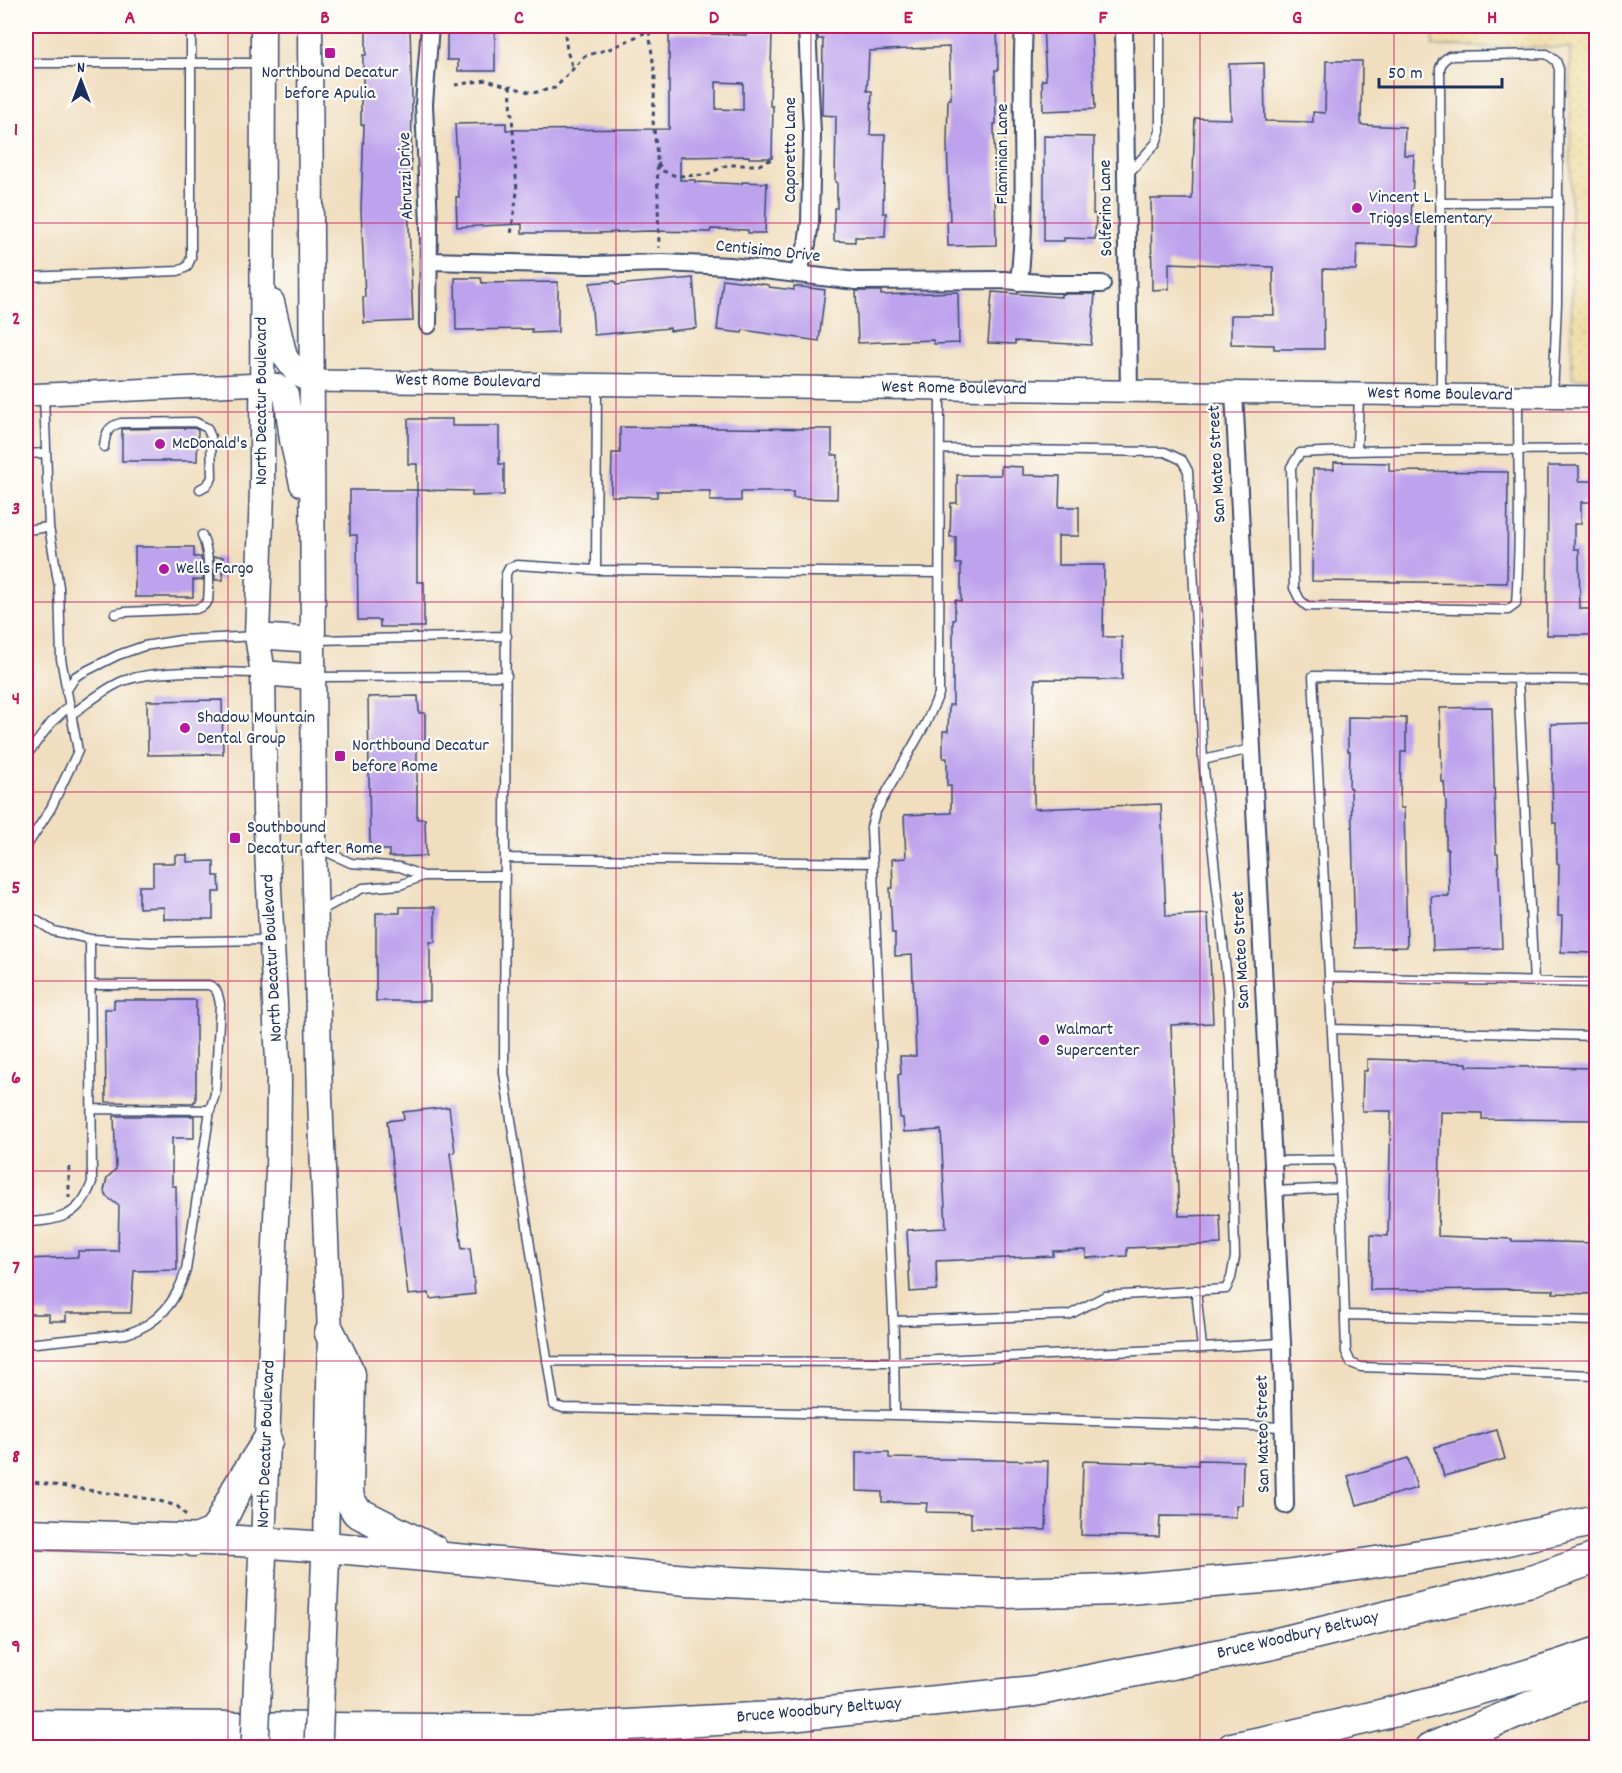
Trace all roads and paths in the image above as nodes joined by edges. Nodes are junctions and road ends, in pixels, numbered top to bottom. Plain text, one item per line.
1 (190, 26) edge
2 (263, 26) edge
3 (310, 26) edge
4 (430, 26) edge
5 (564, 26) edge
6 (659, 26) edge
7 (807, 26) edge
8 (1024, 26) edge
9 (1124, 26) edge
10 (1160, 26) edge
11 (649, 31) junction
12 (26, 63) edge
13 (190, 63) junction
14 (263, 63) junction
15 (573, 69) junction
16 (455, 85) dead end
17 (510, 85) junction
18 (772, 159) dead end
19 (657, 161) junction
20 (1126, 176) junction
21 (1559, 202) junction
22 (1440, 203) junction
23 (511, 235) dead end
24 (660, 249) dead end
25 (429, 261) junction
26 (263, 263) junction
27 (798, 274) junction
28 (26, 277) edge
29 (1019, 282) junction
30 (1102, 284) dead end
31 (428, 325) dead end
32 (311, 381) junction
33 (262, 384) junction
34 (597, 384) junction
35 (940, 388) junction
36 (1130, 391) junction
37 (1234, 392) junction
38 (35, 394) edge
39 (1359, 394) junction
40 (1441, 395) junction
41 (1518, 396) junction
42 (1553, 396) junction
43 (1596, 397) edge
44 (104, 447) dead end
45 (940, 449) junction
46 (1357, 449) junction
47 (1518, 450) junction
48 (1596, 450) edge
49 (46, 453) junction
50 (26, 454) edge
51 (200, 489) dead end
52 (49, 527) junction
53 (311, 528) junction
54 (26, 530) edge
55 (202, 535) dead end
56 (596, 570) junction
57 (939, 573) junction
58 (115, 614) dead end
59 (257, 636) junction
60 (507, 636) junction
61 (313, 640) junction
62 (263, 673) junction
63 (507, 676) junction
64 (312, 678) junction
65 (1518, 679) junction
66 (1596, 680) edge
67 (66, 691) junction
68 (71, 710) junction
69 (1251, 749) junction
70 (26, 756) edge
71 (1203, 760) junction
72 (26, 846) edge
73 (314, 846) junction
74 (505, 858) junction
75 (873, 863) junction
76 (423, 876) junction
77 (505, 876) junction
78 (315, 913) junction
79 (26, 914) edge
80 (90, 939) junction
81 (273, 940) junction
82 (1330, 977) junction
83 (1534, 982) junction
84 (1596, 983) edge
85 (91, 985) junction
86 (1333, 1029) junction
87 (1596, 1036) edge
88 (92, 1109) junction
89 (210, 1110) junction
90 (1339, 1160) junction
91 (1271, 1161) junction
92 (1341, 1188) junction
93 (1273, 1191) junction
94 (26, 1222) edge
95 (1196, 1290) junction
96 (1345, 1315) junction
97 (894, 1321) junction
98 (1596, 1321) edge
99 (330, 1333) junction
100 (1282, 1343) junction
101 (26, 1344) edge
102 (1202, 1348) junction
103 (546, 1361) junction
104 (895, 1362) junction
105 (1596, 1375) edge
106 (896, 1414) junction
107 (1284, 1427) junction
108 (267, 1442) junction
109 (26, 1481) edge
110 (1285, 1505) dead end
111 (1596, 1520) edge
112 (194, 1531) junction
113 (26, 1534) edge
114 (263, 1543) junction
115 (326, 1546) junction
116 (449, 1558) junction
117 (1596, 1558) edge
118 (1596, 1653) edge
119 (1596, 1679) edge
120 (26, 1725) edge
121 (255, 1748) edge
122 (318, 1748) edge
123 (1232, 1748) edge
124 (1431, 1748) edge

1 - 13 lane
2 - 14 main road, North Decatur Boulevard
3 - 32 main road
4 - 25 street, Abruzzi Drive
5 - 15 path
6 - 11 path
7 - 27 street, Caporetto Lane
8 - 29 street, Flaminian Lane
9 - 20 street, Solferino Lane
10 - 20 lane
11 - 15 path
11 - 19 path
12 - 13 lane
13 - 14 lane
13 - 28 lane
14 - 26 main road, North Decatur Boulevard
15 - 17 path
16 - 17 path
17 - 23 path
18 - 19 path
19 - 24 path
20 - 36 street, Solferino Lane
21 - 22 lane
21 - 22 lane
21 - 42 lane
22 - 40 lane
25 - 27 street, Centisimo Drive
25 - 31 street, Abruzzi Drive
26 - 32 main road
26 - 33 main road, North Decatur Boulevard
27 - 29 street, Centisimo Drive
29 - 30 street, Centisimo Drive
32 - 34 street, West Rome Boulevard
32 - 53 main road
33 - 38 street
33 - 53 main road
33 - 59 main road, North Decatur Boulevard
34 - 35 street, West Rome Boulevard
34 - 56 lane
35 - 36 street, West Rome Boulevard
35 - 45 lane
36 - 37 street, West Rome Boulevard
37 - 39 street, West Rome Boulevard
37 - 69 street, San Mateo Street
38 - 49 lane
39 - 40 street, West Rome Boulevard
39 - 46 lane
40 - 41 street, West Rome Boulevard
41 - 42 street, West Rome Boulevard
41 - 47 lane
42 - 43 street, West Rome Boulevard
44 - 51 lane
45 - 57 lane
45 - 71 lane
46 - 47 lane
46 - 47 lane
47 - 48 lane
49 - 50 lane
49 - 52 lane
52 - 54 lane
52 - 67 lane
53 - 61 main road
55 - 58 lane
56 - 57 lane
56 - 60 lane
57 - 75 lane
59 - 61 main road
59 - 62 main road, North Decatur Boulevard
59 - 67 lane
60 - 61 lane
60 - 63 lane
61 - 64 main road
62 - 64 main road
62 - 68 lane
62 - 81 main road, North Decatur Boulevard
63 - 64 lane
63 - 74 lane
64 - 73 main road
65 - 66 lane
65 - 82 lane
65 - 83 lane
67 - 68 lane
68 - 70 lane
68 - 72 lane
69 - 71 lane
69 - 91 street, San Mateo Street
71 - 95 lane
73 - 76 lane
73 - 78 main road
74 - 75 lane
74 - 77 lane
75 - 97 lane
76 - 77 lane
76 - 78 lane
77 - 103 lane
78 - 99 main road
79 - 80 lane
80 - 81 lane
80 - 85 lane
81 - 108 main road, North Decatur Boulevard
82 - 83 lane
82 - 86 lane
83 - 84 lane
85 - 88 lane
85 - 89 lane
86 - 87 lane
86 - 90 lane
88 - 89 lane
88 - 94 lane
89 - 101 lane
90 - 91 lane
90 - 92 lane
91 - 93 street, San Mateo Street
92 - 93 lane
92 - 96 lane
93 - 100 street, San Mateo Street
95 - 97 lane
95 - 102 lane
96 - 98 lane
96 - 105 lane
97 - 104 lane
99 - 115 main road
99 - 116 highway
100 - 102 lane
100 - 107 street, San Mateo Street
102 - 104 lane
103 - 104 lane
103 - 106 lane
104 - 106 lane
106 - 107 lane
107 - 110 street, San Mateo Street
108 - 112 highway
108 - 114 main road, North Decatur Boulevard
109 - 112 path
111 - 116 highway
112 - 113 highway
112 - 114 highway
114 - 115 highway
114 - 121 main road, North Decatur Boulevard, bridge
115 - 116 highway
115 - 122 main road, bridge
117 - 120 highway, Bruce Woodbury Beltway
118 - 123 highway
119 - 124 highway

